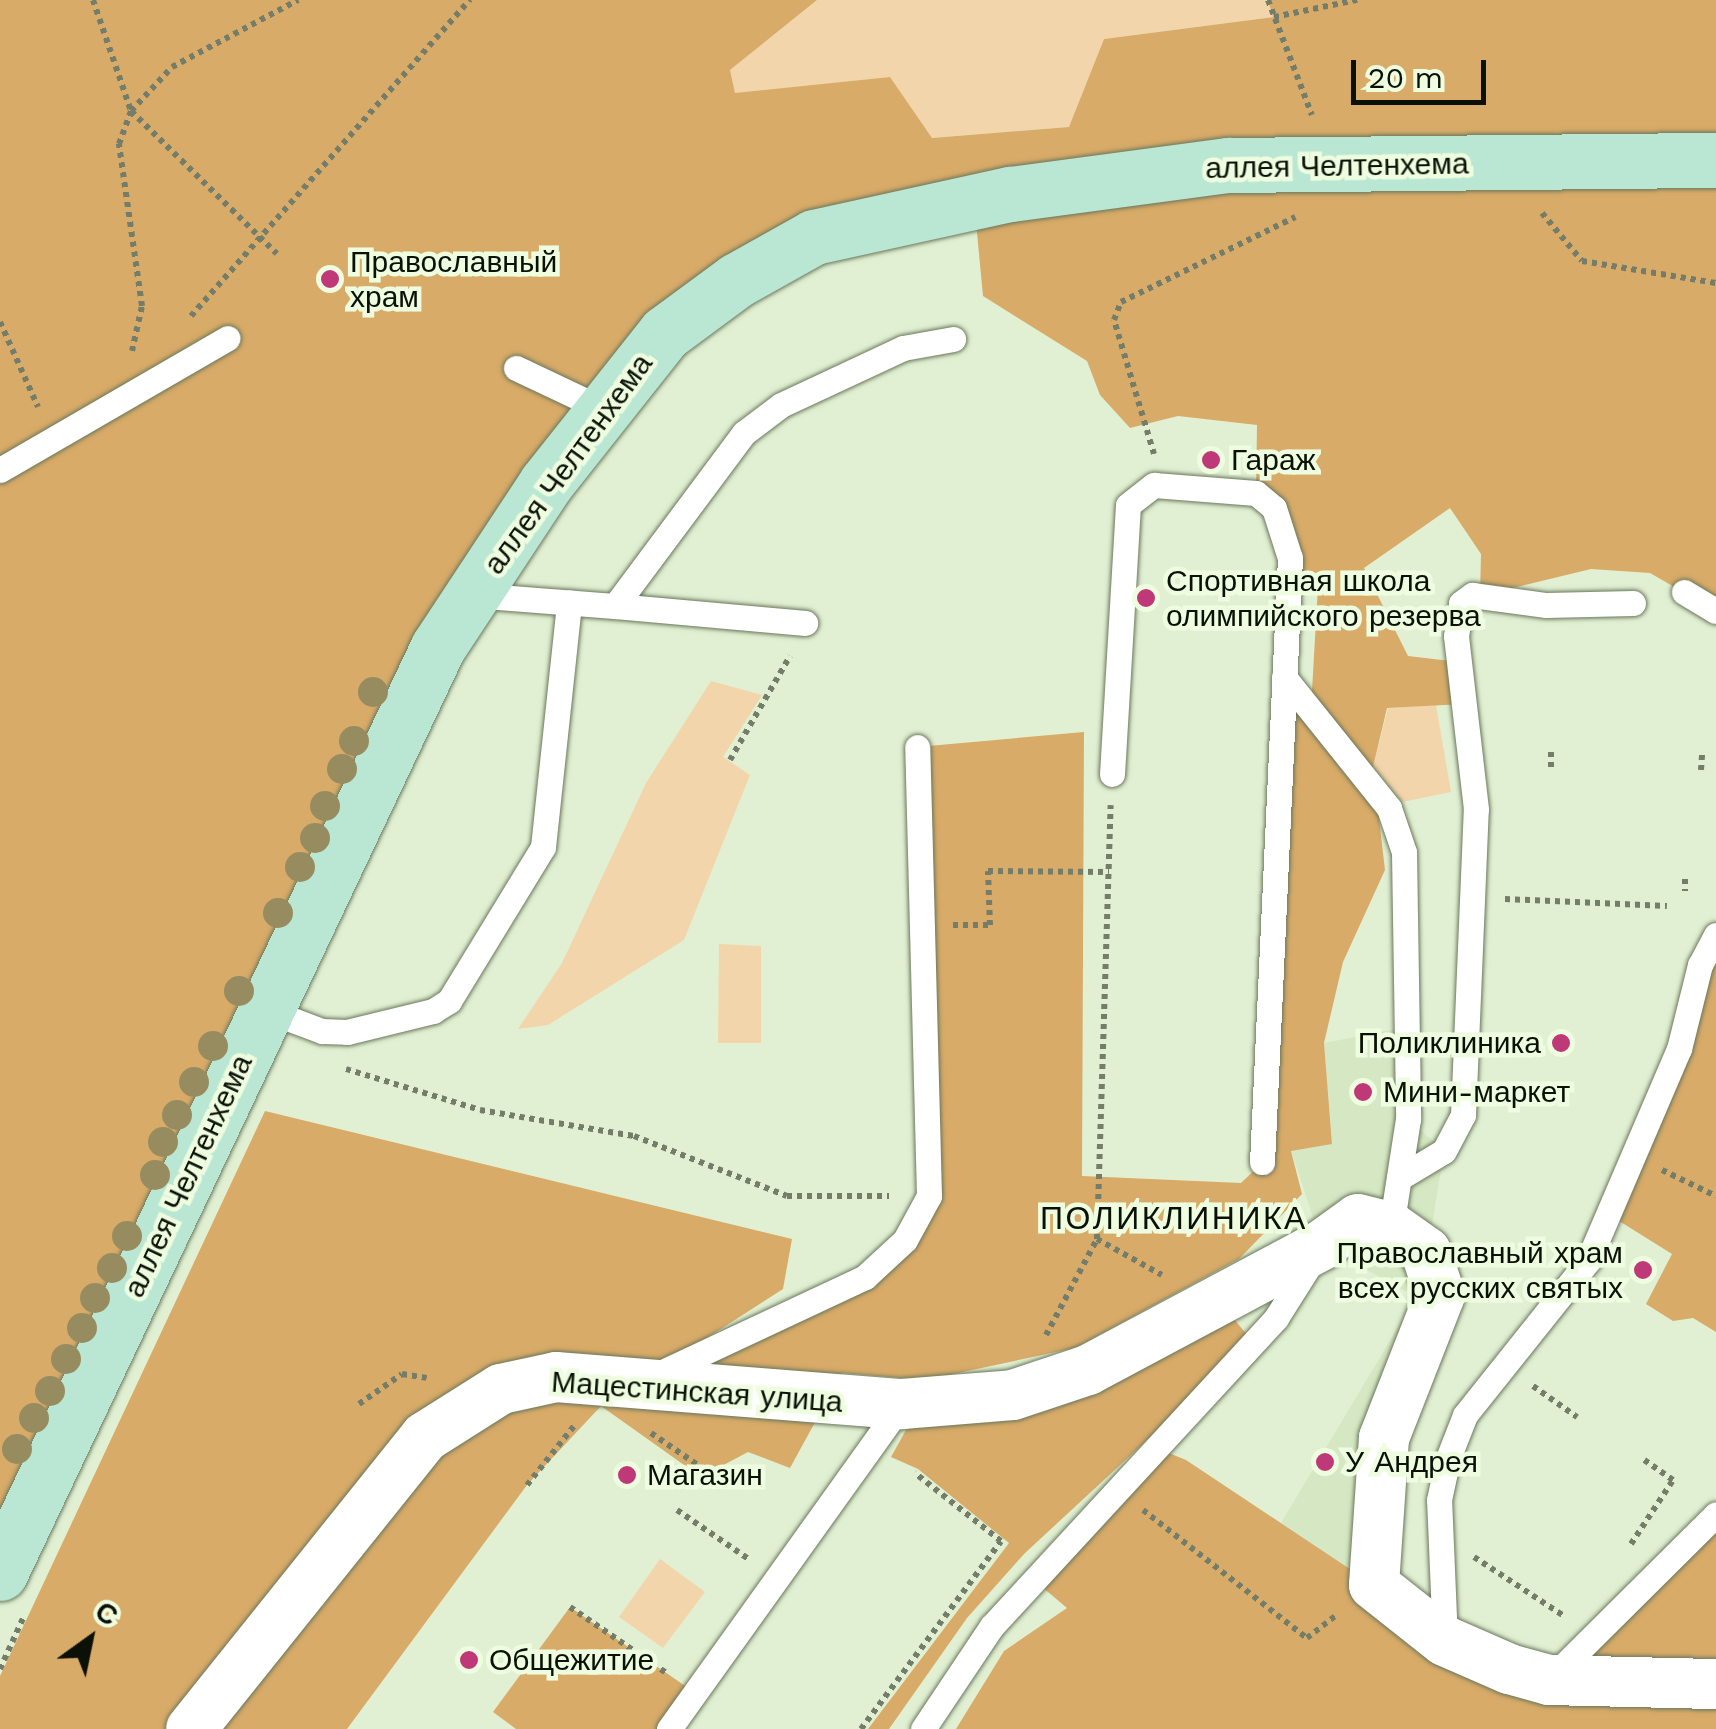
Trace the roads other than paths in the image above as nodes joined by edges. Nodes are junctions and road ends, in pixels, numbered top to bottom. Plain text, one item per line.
1 (1716, 160) edge
2 (228, 338) dead end
3 (953, 339) dead end
4 (516, 368) dead end
5 (604, 410) junction
6 (0, 470) edge
7 (1684, 592) dead end
8 (472, 594) junction
9 (569, 602) junction
10 (1633, 602) dead end
11 (615, 606) junction
12 (1716, 611) edge
13 (806, 622) road end
14 (1284, 677) junction
15 (917, 748) dead end
16 (1112, 774) road end
17 (1716, 935) edge
18 (266, 1010) junction
19 (1262, 1162) dead end
20 (1399, 1178) junction
21 (1390, 1227) junction
22 (1322, 1245) junction
23 (902, 1404) junction
24 (639, 1408) junction
25 (1716, 1514) edge
26 (0, 1574) edge
27 (1446, 1641) junction
28 (1549, 1680) junction
29 (1716, 1684) edge
30 (191, 1729) edge
31 (669, 1729) edge
32 (923, 1729) edge

1 - 5 main road, аллея Челтенхема
2 - 6 lane
3 - 11 lane
4 - 5 lane
5 - 8 main road, аллея Челтенхема
7 - 12 lane
8 - 9 lane
8 - 18 main road, аллея Челтенхема
9 - 11 lane
9 - 18 lane
10 - 20 lane
11 - 13 lane
14 - 16 lane
14 - 19 lane
14 - 20 lane
15 - 24 lane
17 - 27 lane
18 - 26 main road, аллея Челтенхема
20 - 21 lane
21 - 22 street, Мацестинская улица
21 - 27 street
22 - 23 street, Мацестинская улица
22 - 32 lane, Мацестинская улица
23 - 24 street, Мацестинская улица
23 - 31 lane
24 - 30 street, Мацестинская улица
25 - 28 lane
27 - 28 street
28 - 29 street

